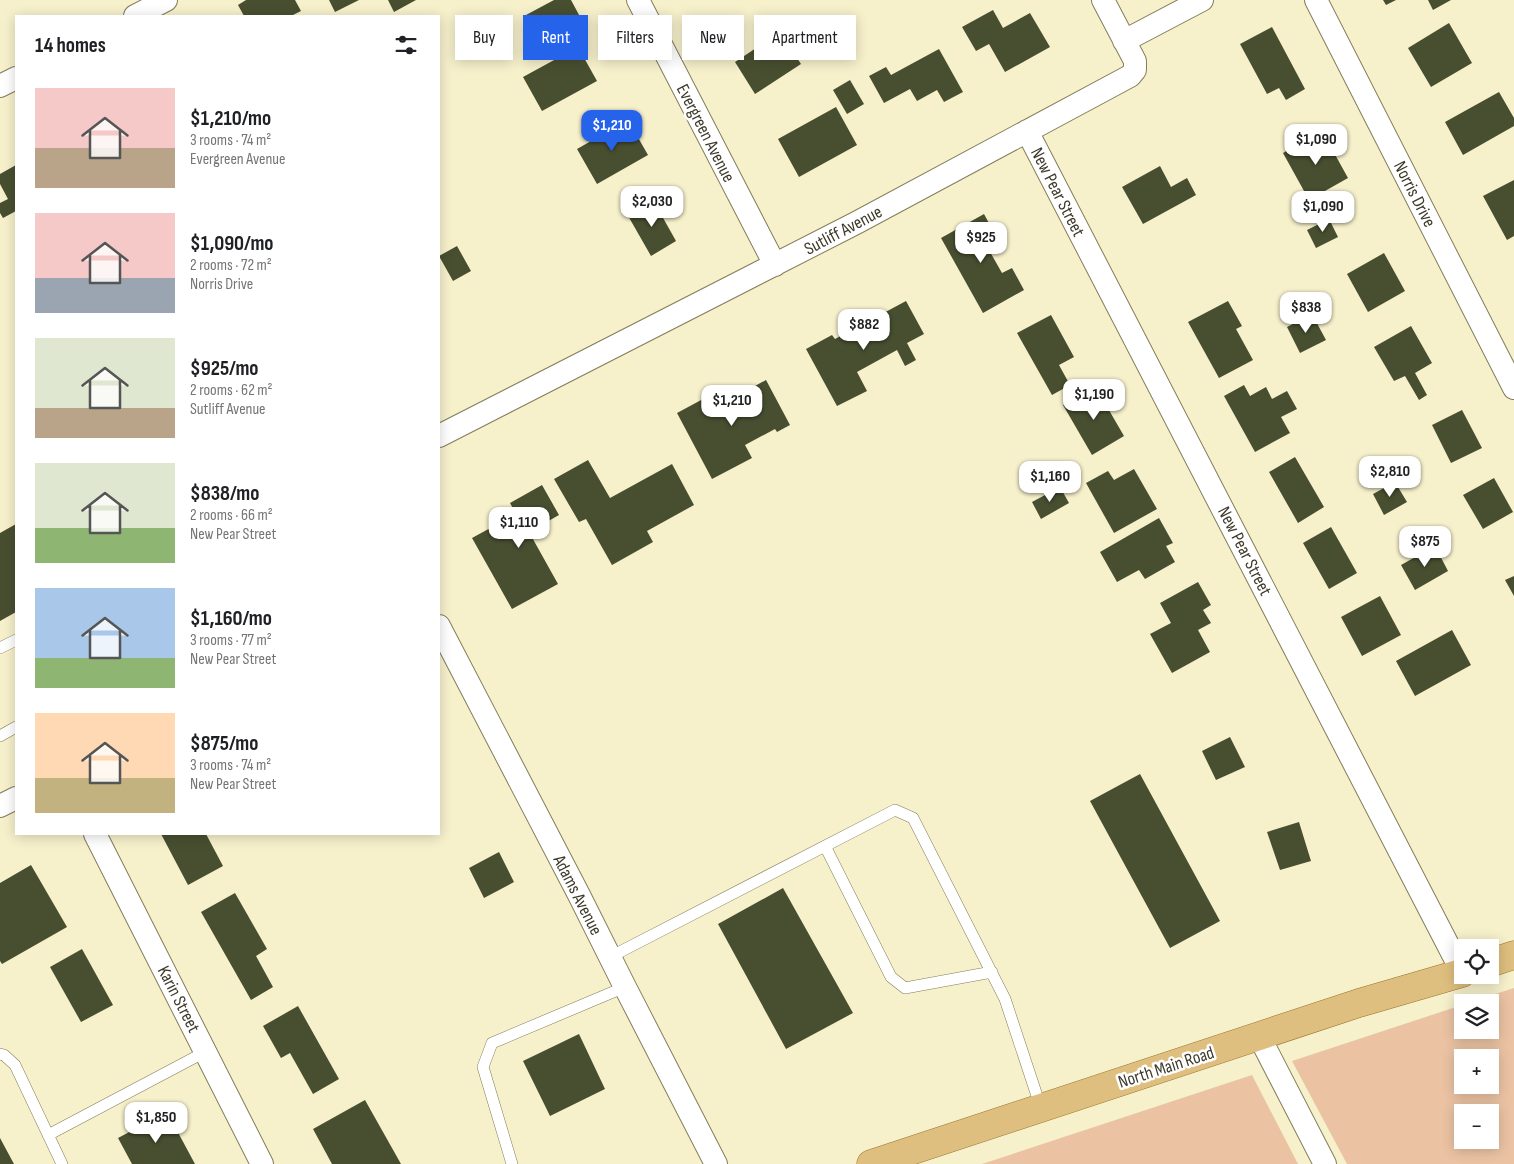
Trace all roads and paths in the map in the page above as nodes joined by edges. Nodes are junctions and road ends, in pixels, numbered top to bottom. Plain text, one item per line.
1 (166, 0) edge
2 (638, 0) edge
3 (1103, 0) edge
4 (1202, 0) edge
5 (1316, 0) edge
6 (137, 15) edge
7 (1124, 41) junction
8 (15, 78) edge
9 (0, 86) edge
10 (1027, 131) junction
11 (775, 265) junction
12 (1514, 388) edge
13 (440, 435) edge
14 (440, 628) edge
15 (15, 640) edge
16 (0, 648) edge
17 (15, 728) edge
18 (0, 736) edge
19 (15, 798) edge
20 (0, 806) edge
21 (96, 835) edge
22 (825, 846) junction
23 (1514, 955) edge
24 (610, 957) junction
25 (1454, 957) edge
26 (1499, 961) edge
27 (992, 972) junction
28 (1454, 974) edge
29 (625, 987) junction
30 (1259, 1036) junction
31 (205, 1052) junction
32 (0, 1054) edge
33 (1041, 1108) junction
34 (48, 1135) junction
35 (62, 1164) edge
36 (262, 1164) edge
37 (512, 1164) edge
38 (716, 1164) edge
39 (871, 1164) edge
40 (1325, 1164) edge

1 - 6 street
2 - 11 street, Evergreen Avenue
3 - 7 street
4 - 7 street
5 - 12 street, Norris Drive
7 - 10 street, Sutliff Avenue
8 - 9 street
10 - 11 street, Sutliff Avenue
10 - 25 street, New Pear Street
11 - 13 street, Sutliff Avenue
14 - 24 street, Adams Avenue
15 - 16 lane
17 - 18 lane
19 - 20 street
21 - 31 street, Karin Street
22 - 24 lane
22 - 27 lane
22 - 27 lane
23 - 26 main road
24 - 29 street, Adams Avenue
27 - 33 lane
28 - 30 main road, North Main Road
29 - 37 lane
29 - 38 street, Adams Avenue
30 - 33 main road, North Main Road
30 - 40 street
31 - 34 lane
31 - 36 street, Karin Street
32 - 34 lane
33 - 39 main road, North Main Road
34 - 35 lane

